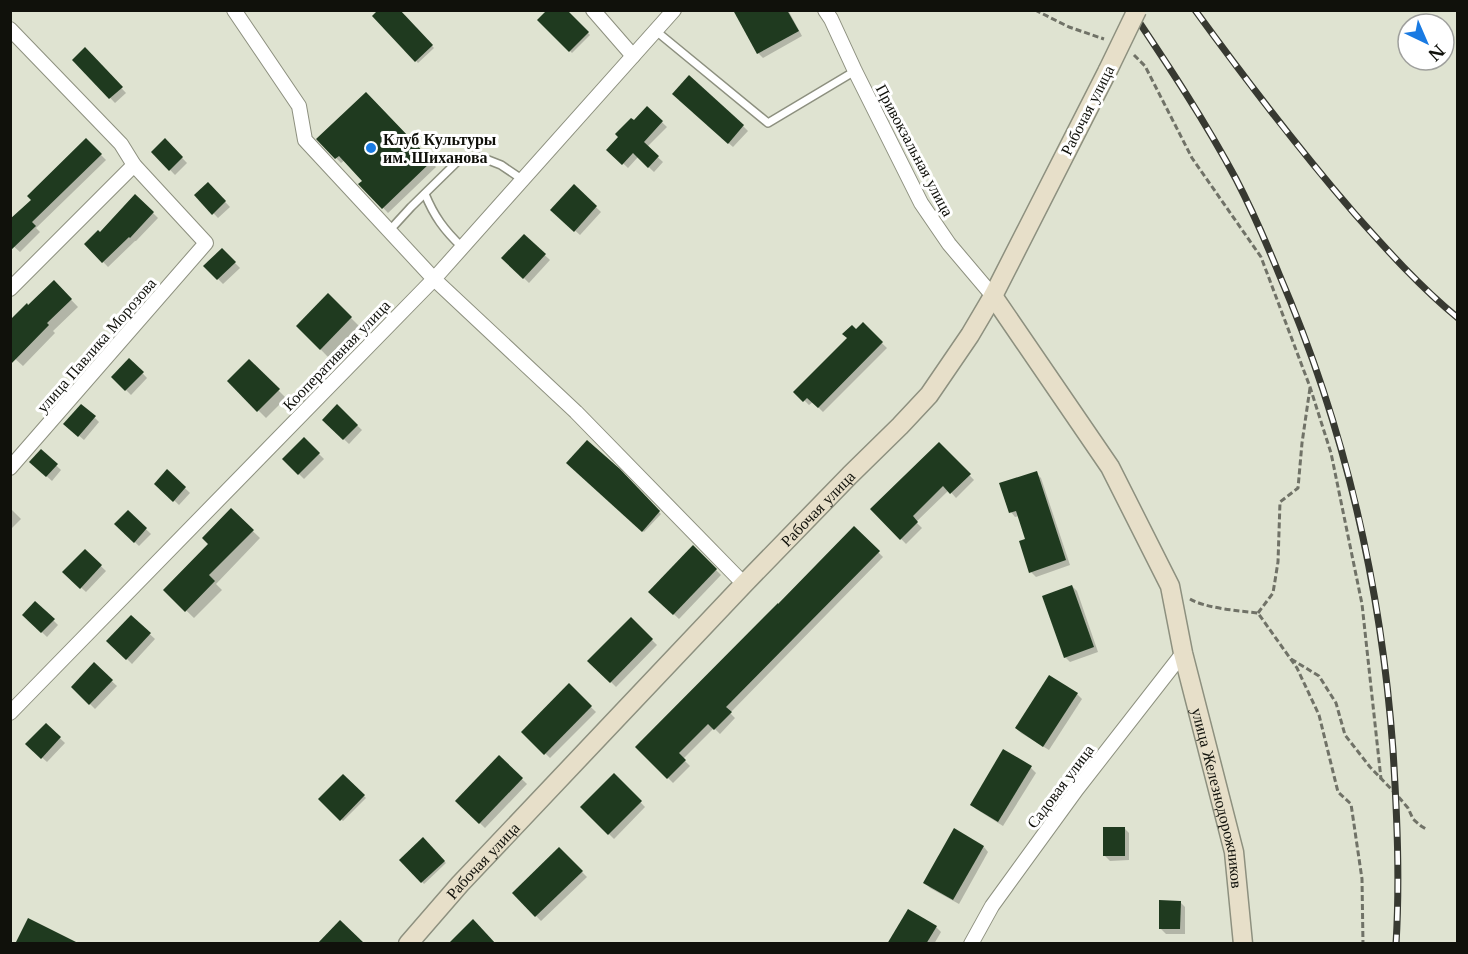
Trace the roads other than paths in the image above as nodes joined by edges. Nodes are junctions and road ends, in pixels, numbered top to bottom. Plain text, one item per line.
1 (234, 10) edge
2 (593, 10) edge
3 (674, 10) edge
4 (825, 10) edge
5 (1137, 10) edge
6 (10, 29) edge
7 (656, 31) junction
8 (633, 56) junction
9 (855, 71) junction
10 (134, 165) junction
11 (523, 180) junction
12 (424, 194) junction
13 (389, 231) junction
14 (462, 247) junction
15 (434, 279) junction
16 (10, 289) edge
17 (993, 296) junction
18 (10, 468) edge
19 (744, 584) junction
20 (1183, 653) junction
21 (10, 712) edge
22 (408, 944) edge
23 (971, 944) edge
24 (1243, 944) edge

1 - 13 street
2 - 8 street
3 - 7 street, Кооперативная улица
4 - 9 street, Привокзальная улица
5 - 17 street, Рабочая улица, bridge
6 - 10 street
7 - 8 street, Кооперативная улица
7 - 9 lane
8 - 11 street, Кооперативная улица
9 - 17 street, Привокзальная улица
10 - 16 street
10 - 18 street, улица Павлика Морозова
11 - 12 lane
11 - 14 street, Кооперативная улица
12 - 13 lane
12 - 14 lane
13 - 15 street
14 - 15 street, Кооперативная улица
15 - 19 street
15 - 21 street, Кооперативная улица
17 - 19 street, Рабочая улица
17 - 20 street, улица Железнодорожников
19 - 22 street, Рабочая улица
20 - 23 street, Садовая улица
20 - 24 street, улица Железнодорожников

